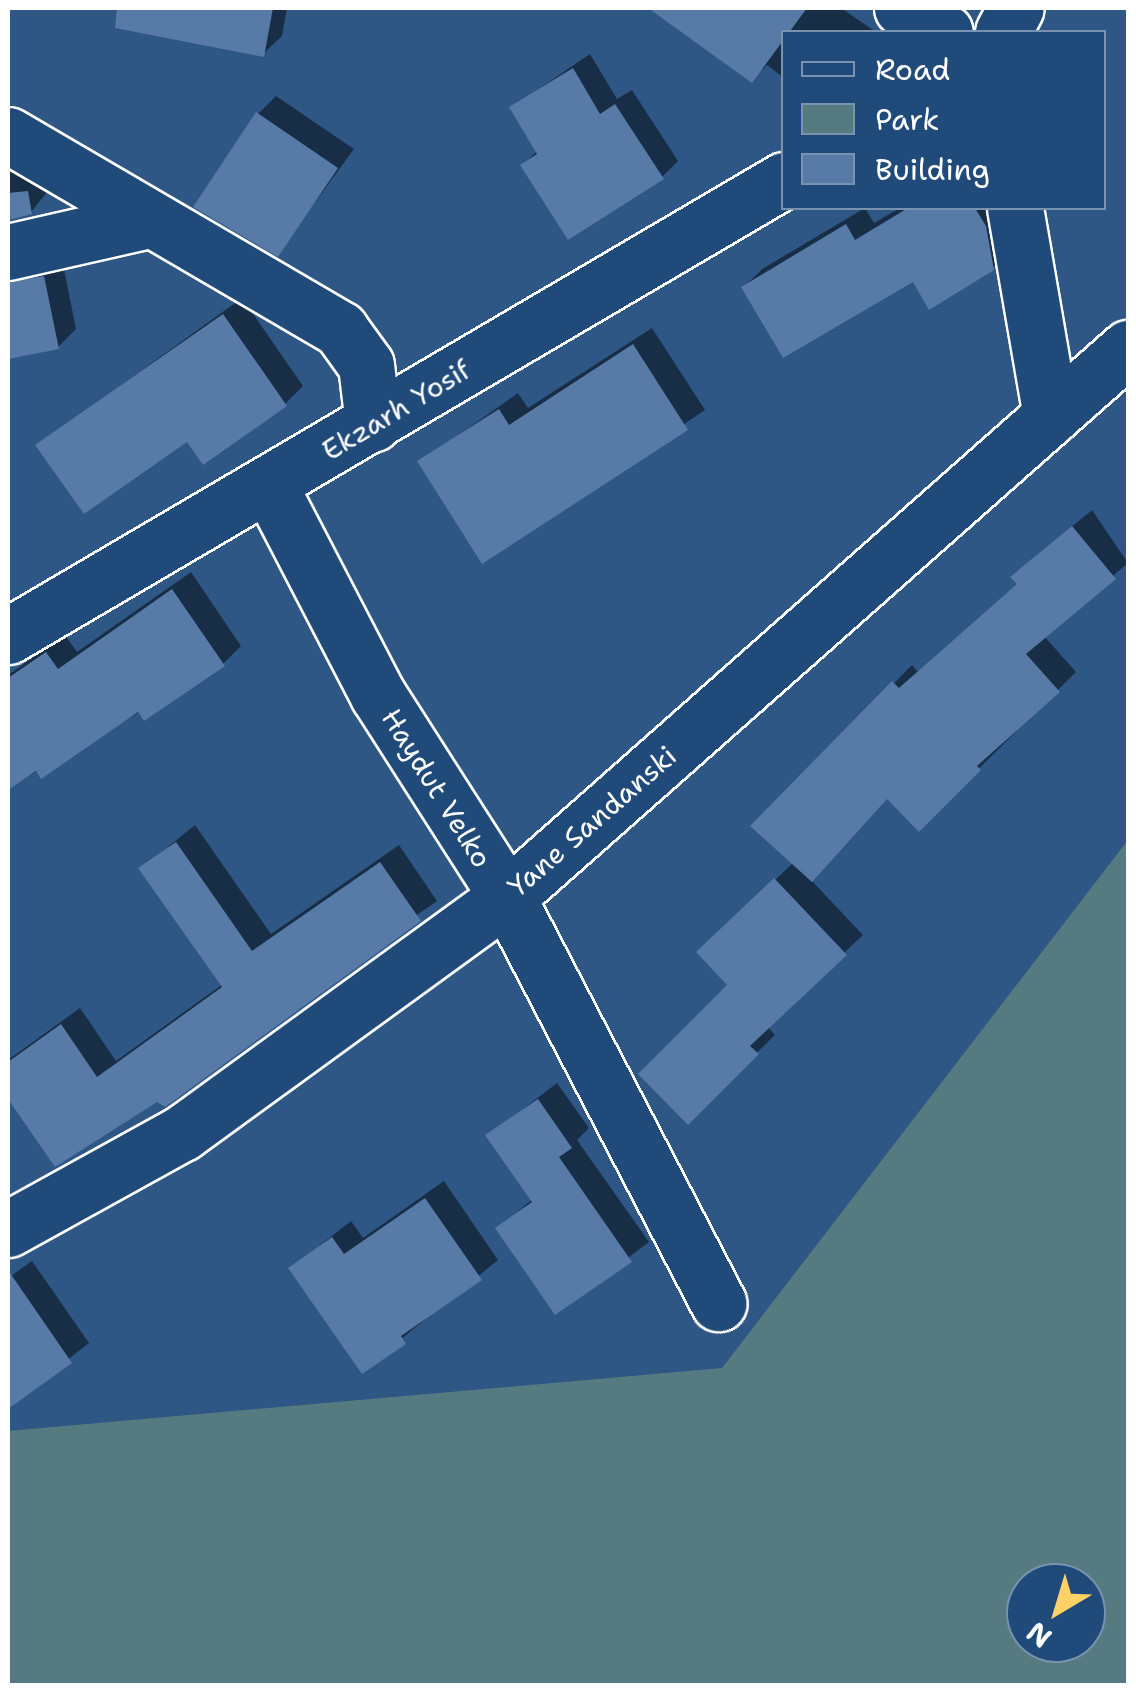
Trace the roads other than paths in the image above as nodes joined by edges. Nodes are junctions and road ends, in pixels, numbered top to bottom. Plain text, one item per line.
1 (902, 8) edge
2 (1016, 8) edge
3 (942, 30) edge
4 (1003, 30) edge
5 (8, 134) edge
6 (781, 182) edge
7 (1015, 210) edge
8 (149, 220) junction
9 (8, 252) edge
10 (1128, 348) edge
11 (1051, 416) junction
12 (373, 424) junction
13 (269, 485) junction
14 (8, 636) edge
15 (506, 897) junction
16 (8, 1229) edge
17 (718, 1303) dead end

1 - 3 street
2 - 4 street
5 - 8 street
6 - 12 street, Ekzarh Yosif
7 - 11 street
8 - 9 street
8 - 12 street
10 - 11 street, Yane Sandanski
11 - 15 street, Yane Sandanski
12 - 13 street, Ekzarh Yosif
13 - 14 street, Ekzarh Yosif
13 - 15 street, Haydut Velko
15 - 16 street, Yane Sandanski
15 - 17 street, Haydut Velko

